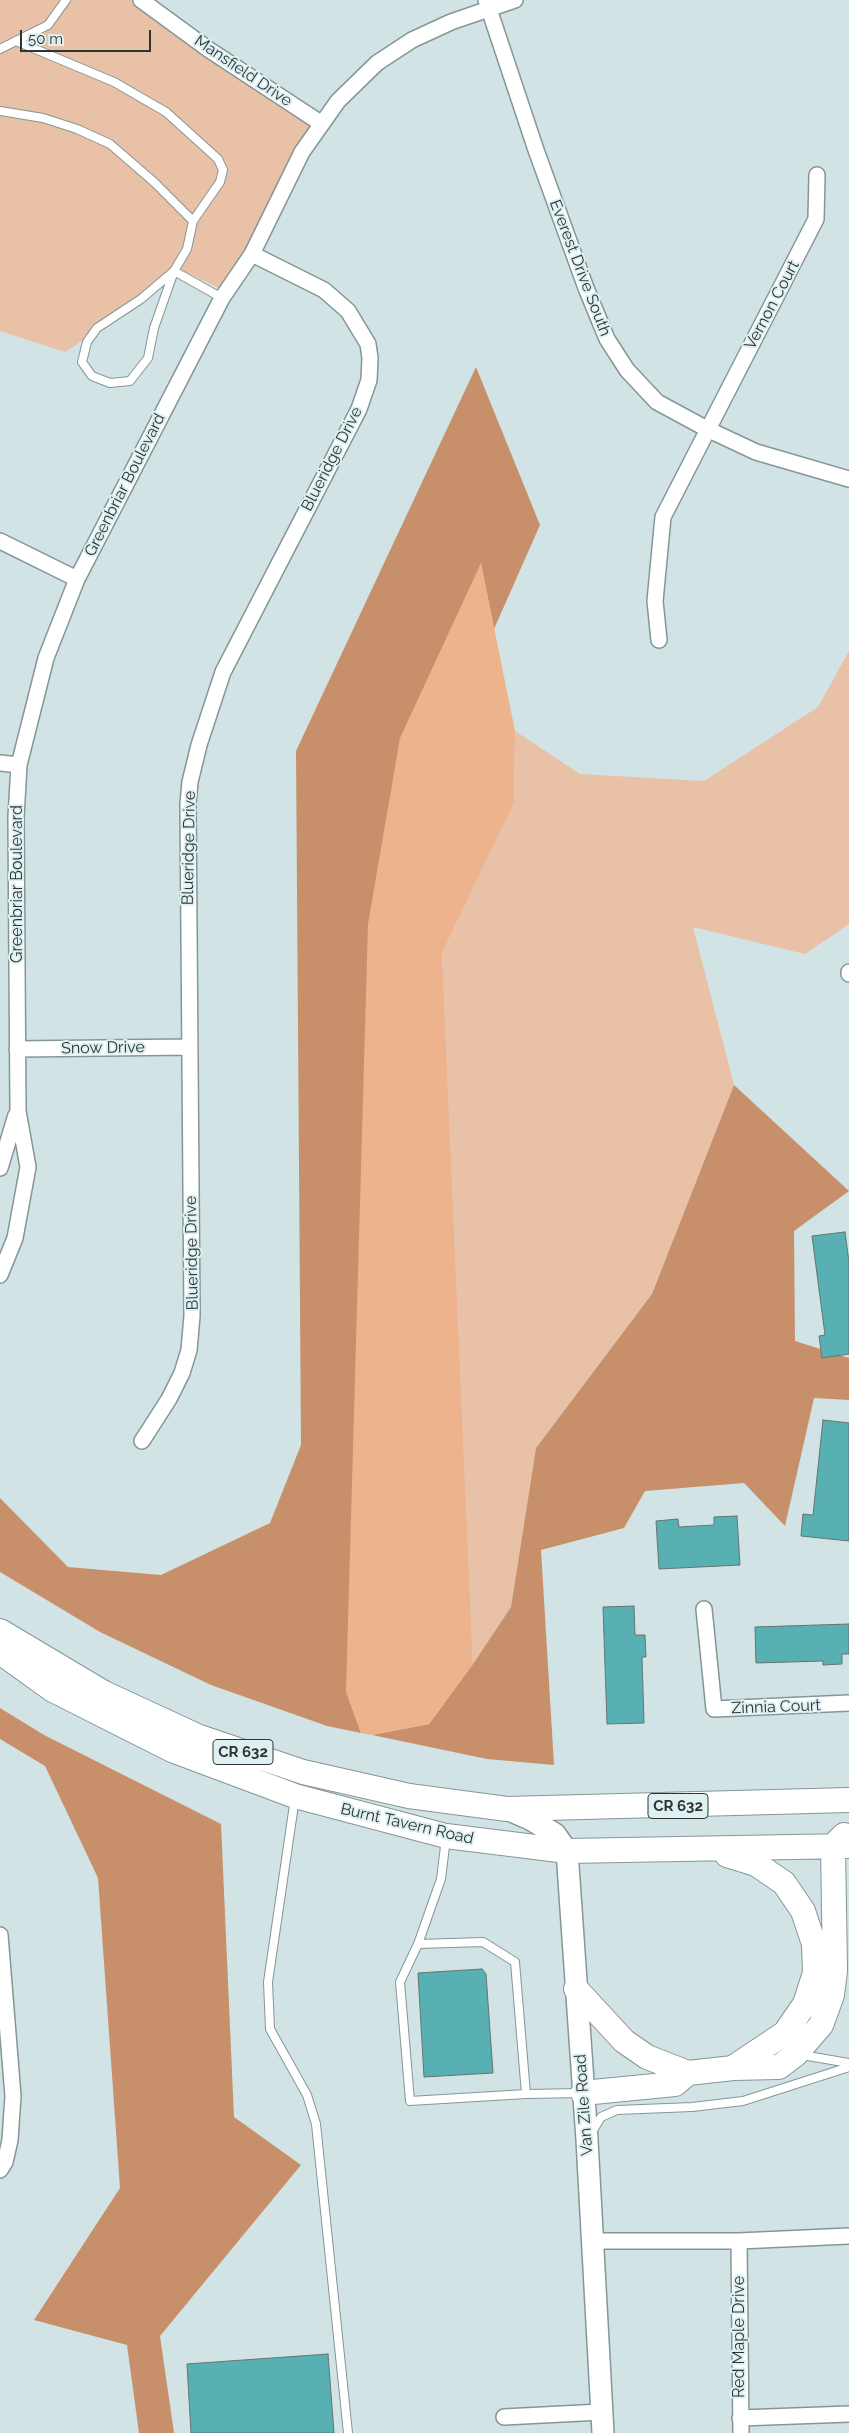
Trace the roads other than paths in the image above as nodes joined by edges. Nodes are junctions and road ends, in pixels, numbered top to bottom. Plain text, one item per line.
1 (66, 0) edge
2 (141, 0) edge
3 (515, 0) edge
4 (488, 4) edge
5 (16, 41) junction
6 (0, 49) edge
7 (0, 111) edge
8 (322, 124) junction
9 (817, 175) dead end
10 (193, 221) junction
11 (252, 254) junction
12 (174, 272) junction
13 (222, 298) junction
14 (707, 429) junction
15 (849, 479) edge
16 (0, 541) edge
17 (77, 579) junction
18 (659, 640) dead end
19 (0, 763) edge
20 (19, 766) junction
21 (189, 1047) junction
22 (17, 1049) junction
23 (18, 1111) junction
24 (0, 1168) edge
25 (0, 1275) edge
26 (142, 1441) dead end
27 (704, 1609) dead end
28 (0, 1631) edge
29 (0, 1652) edge
30 (849, 1704) edge
31 (295, 1796) junction
32 (849, 1800) edge
33 (507, 1809) junction
34 (446, 1836) junction
35 (844, 1841) edge
36 (708, 1850) junction
37 (567, 1851) junction
38 (0, 1935) edge
39 (418, 1944) junction
40 (576, 1989) junction
41 (796, 2054) junction
42 (849, 2063) edge
43 (849, 2067) edge
44 (733, 2068) junction
45 (688, 2073) junction
46 (583, 2093) junction
47 (526, 2094) junction
48 (587, 2140) junction
49 (0, 2170) edge
50 (849, 2236) edge
51 (592, 2241) junction
52 (739, 2241) junction
53 (849, 2414) edge
54 (504, 2418) dead end
55 (602, 2423) edge
56 (740, 2425) edge
57 (348, 2433) edge

1 - 5 lane
2 - 8 street, Mansfield Drive
3 - 4 street, Greenbriar Boulevard
4 - 8 street, Greenbriar Boulevard
4 - 14 street, Everest Drive South
5 - 6 lane
5 - 10 lane
7 - 10 lane
8 - 11 street, Greenbriar Boulevard
9 - 14 street, Vernon Court
10 - 12 lane
11 - 13 street, Greenbriar Boulevard
11 - 21 street, Blueridge Drive
12 - 12 lane
12 - 13 lane
13 - 17 street, Greenbriar Boulevard
14 - 15 street, Everest Drive South
14 - 18 street, Vernon Court
16 - 17 street
17 - 20 street, Greenbriar Boulevard
19 - 20 street
20 - 22 street, Greenbriar Boulevard
21 - 22 street, Snow Drive
21 - 26 street, Blueridge Drive
22 - 23 street, Greenbriar Boulevard
23 - 24 street, Greenbriar Boulevard
23 - 25 street, Greenbriar Boulevard
27 - 30 street, Zinnia Court
28 - 33 main road, Burnt Tavern Road / CR 632
29 - 31 main road, Burnt Tavern Road / CR 632
31 - 34 main road, Burnt Tavern Road / CR 632
31 - 57 lane
32 - 33 main road, Burnt Tavern Road / CR 632
33 - 37 street
34 - 37 main road, Burnt Tavern Road / CR 632
34 - 39 lane
35 - 36 main road, Burnt Tavern Road / CR 632
35 - 41 main road
36 - 37 main road, Burnt Tavern Road / CR 632
36 - 44 main road
37 - 40 street, Van Zile Road
38 - 49 street
39 - 47 lane
39 - 47 lane
40 - 45 main road
40 - 46 street, Van Zile Road
41 - 42 lane
41 - 44 main road
43 - 48 lane
44 - 45 main road
45 - 46 main road
46 - 47 lane
46 - 48 street, Van Zile Road
48 - 51 street, Van Zile Road
50 - 52 street
51 - 52 street
51 - 55 street, Van Zile Road
52 - 56 street, Red Maple Drive
53 - 56 street
54 - 55 street

